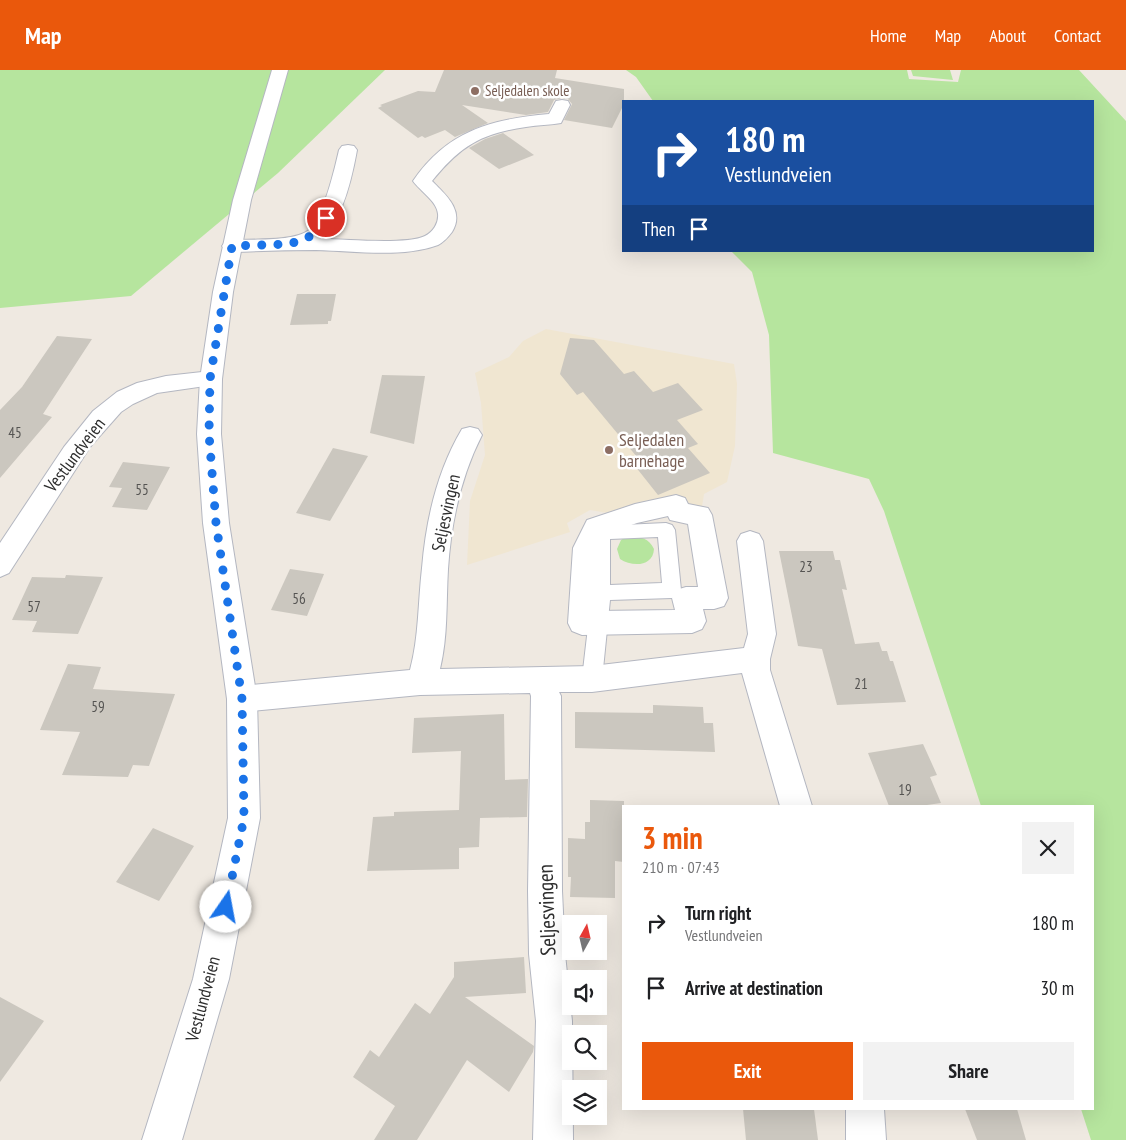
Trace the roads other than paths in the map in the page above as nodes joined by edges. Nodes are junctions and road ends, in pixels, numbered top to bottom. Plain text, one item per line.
1 (280, 70) edge
2 (562, 105) dead end
3 (348, 150) dead end
4 (290, 244) junction
5 (232, 246) junction
6 (210, 379) junction
7 (470, 434) dead end
8 (750, 540) dead end
9 (0, 566) edge
10 (601, 594) junction
11 (598, 622) junction
12 (756, 659) junction
13 (592, 679) junction
14 (538, 680) junction
15 (420, 682) junction
16 (242, 699) junction
17 (796, 805) edge
18 (866, 1110) edge
19 (162, 1140) edge
20 (553, 1140) edge
21 (866, 1140) edge

1 - 5 street, Vestlundveien
2 - 4 street
3 - 4 street
4 - 5 street
5 - 6 street, Vestlundveien
6 - 9 street, Vestlundveien
6 - 16 street, Vestlundveien
7 - 15 street, Seljesvingen
8 - 12 street
10 - 10 lane
10 - 11 lane
11 - 11 street
11 - 13 lane
12 - 13 street
12 - 17 street
13 - 14 street
14 - 15 street
14 - 20 street, Seljesvingen
15 - 16 street
16 - 19 street, Vestlundveien
18 - 21 street

